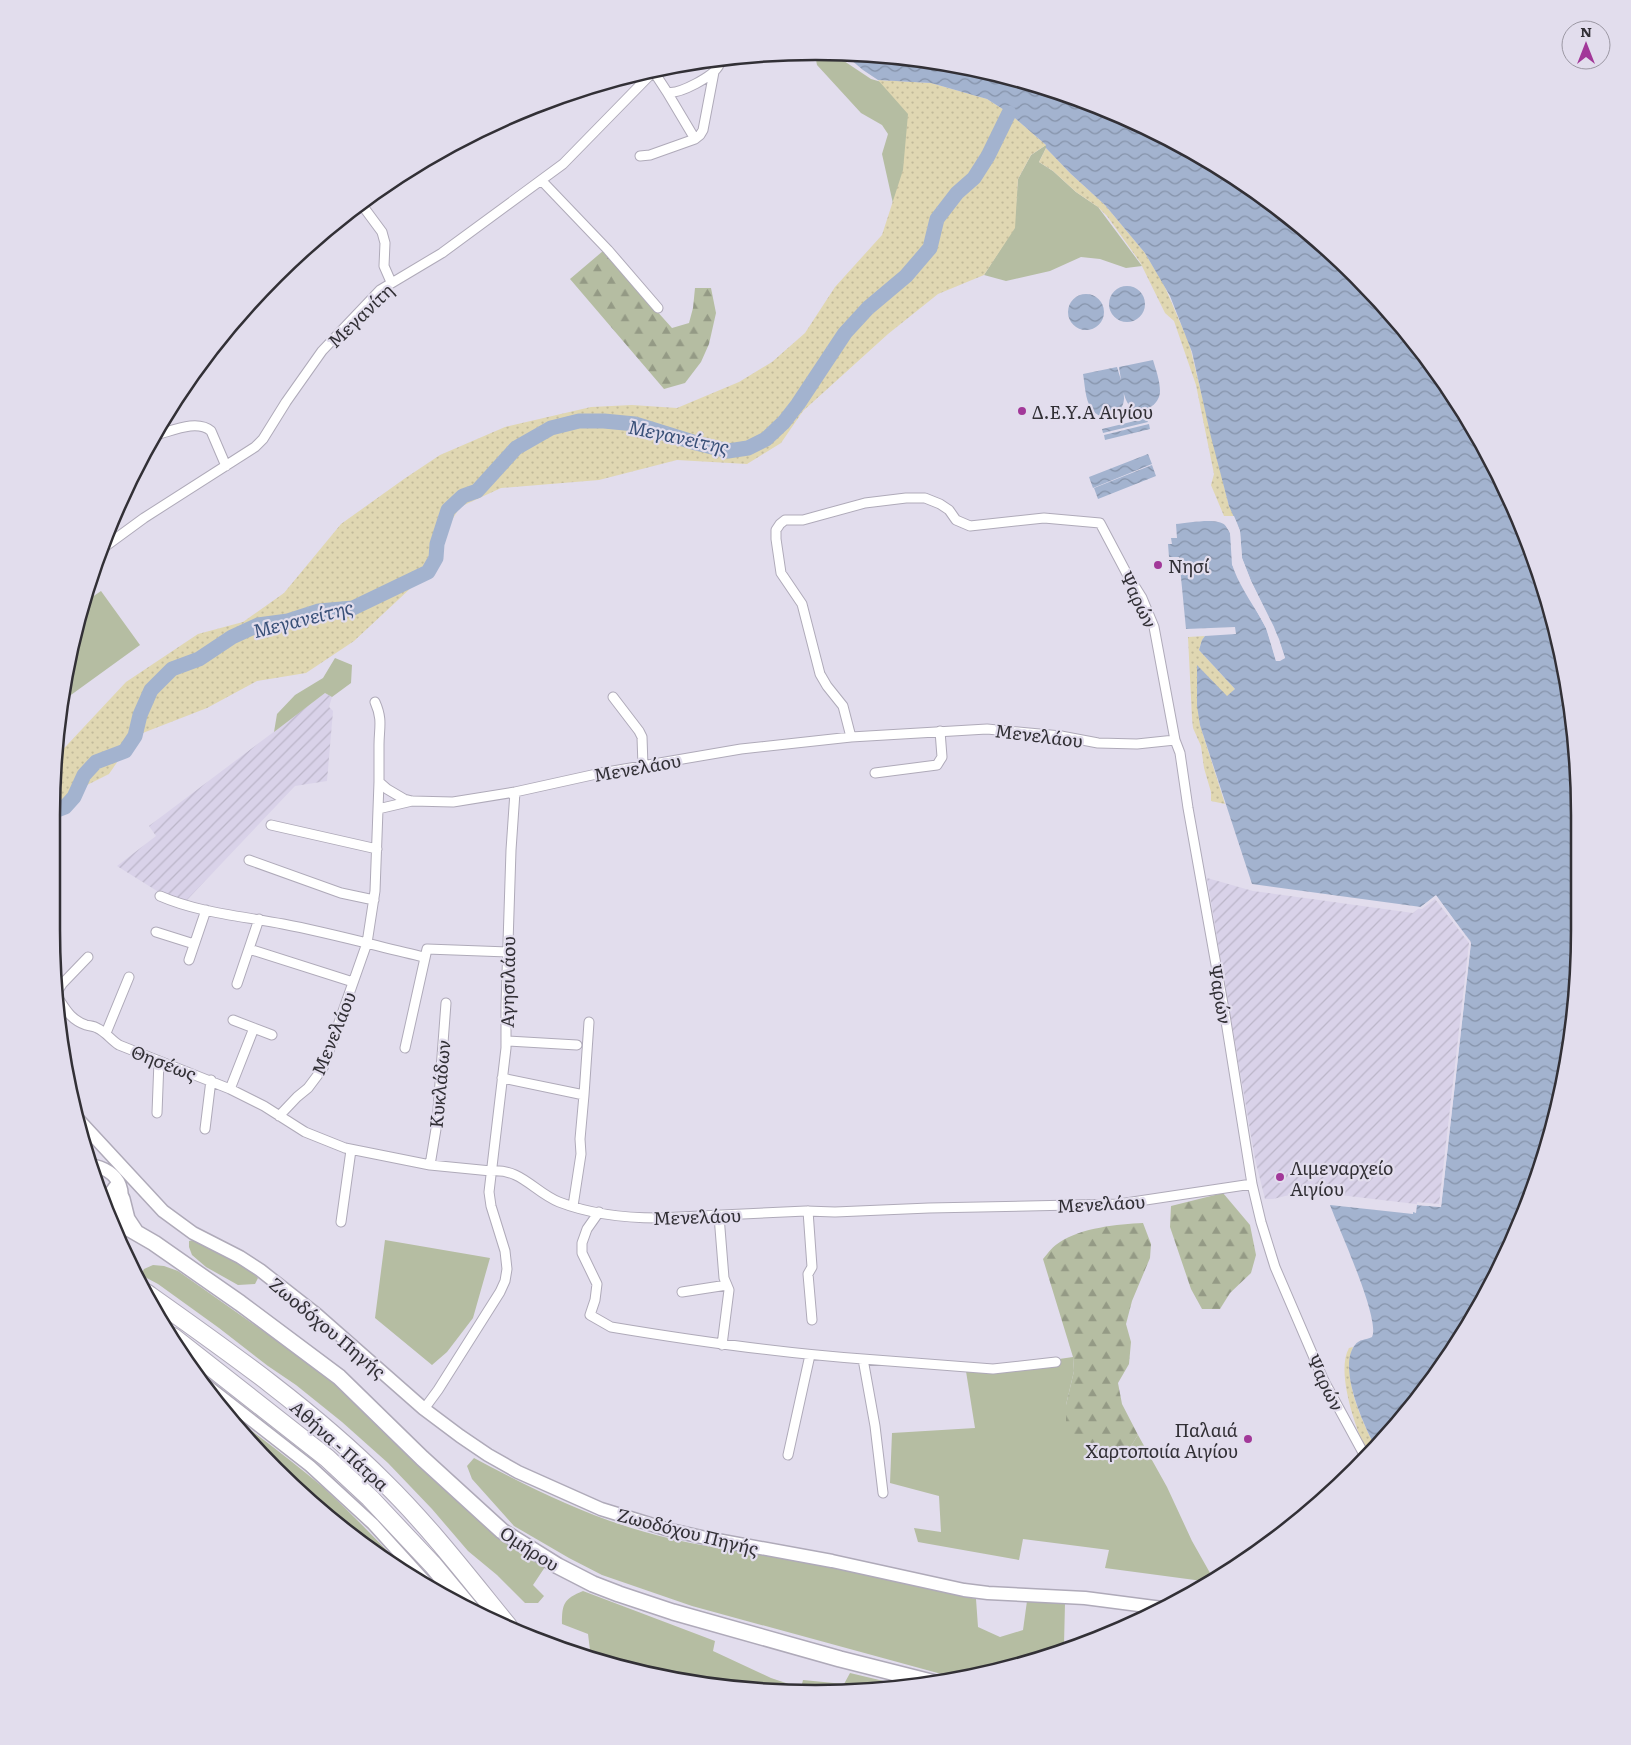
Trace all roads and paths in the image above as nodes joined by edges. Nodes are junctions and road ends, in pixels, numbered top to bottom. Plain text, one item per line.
1 (718, 66) edge
2 (714, 72) junction
3 (657, 78) edge
4 (645, 80) edge
5 (667, 92) junction
6 (694, 139) junction
7 (640, 156) dead end
8 (542, 181) junction
9 (365, 209) edge
10 (391, 282) junction
11 (658, 308) dead end
12 (164, 433) edge
13 (226, 466) junction
14 (112, 541) edge
15 (613, 697) dead end
16 (375, 702) dead end
17 (940, 731) junction
18 (851, 737) junction
19 (1175, 740) junction
20 (643, 766) junction
21 (875, 773) dead end
22 (379, 782) junction
23 (515, 792) junction
24 (412, 801) junction
25 (378, 809) junction
26 (271, 825) dead end
27 (377, 849) junction
28 (249, 860) dead end
29 (160, 896) dead end
30 (374, 900) junction
31 (206, 910) junction
32 (259, 919) junction
33 (156, 932) dead end
34 (367, 943) junction
35 (194, 944) junction
36 (249, 949) junction
37 (508, 952) junction
38 (88, 957) dead end
39 (424, 957) junction
40 (190, 960) dead end
41 (130, 977) dead end
42 (354, 982) junction
43 (62, 984) edge
44 (237, 984) dead end
45 (446, 1002) dead end
46 (64, 1008) edge
47 (233, 1020) dead end
48 (589, 1022) dead end
49 (254, 1028) junction
50 (106, 1033) junction
51 (272, 1035) dead end
52 (506, 1041) junction
53 (577, 1045) dead end
54 (405, 1048) dead end
55 (159, 1060) junction
56 (502, 1078) junction
57 (211, 1080) junction
58 (230, 1089) junction
59 (584, 1095) junction
60 (157, 1113) dead end
61 (279, 1116) junction
62 (87, 1129) edge
63 (204, 1129) dead end
64 (351, 1150) junction
65 (430, 1165) junction
66 (98, 1167) edge
67 (491, 1171) junction
68 (1252, 1184) junction
69 (118, 1189) junction
70 (109, 1196) edge
71 (573, 1206) junction
72 (808, 1211) junction
73 (600, 1212) junction
74 (116, 1214) edge
75 (719, 1216) junction
76 (340, 1222) dead end
77 (121, 1225) edge
78 (123, 1230) edge
79 (138, 1234) junction
80 (200, 1276) junction
81 (727, 1285) junction
82 (682, 1292) dead end
83 (158, 1301) edge
84 (812, 1320) dead end
85 (722, 1345) junction
86 (186, 1347) edge
87 (810, 1355) junction
88 (863, 1359) junction
89 (1056, 1362) dead end
90 (223, 1398) edge
91 (424, 1409) junction
92 (1362, 1451) edge
93 (788, 1456) dead end
94 (883, 1493) dead end
95 (414, 1569) edge
96 (457, 1594) edge
97 (1151, 1607) edge
98 (499, 1615) edge
99 (920, 1678) edge

1 - 2 street
2 - 5 street
2 - 6 street
3 - 5 street
4 - 8 street, Μεγανίτη
5 - 6 street
6 - 7 street
8 - 10 street, Μεγανίτη
8 - 11 street
9 - 10 street
10 - 13 street, Μεγανίτη
12 - 13 street
13 - 14 street, Μεγανίτη
15 - 20 street
16 - 22 street
17 - 18 street, Μενελάου
17 - 19 street, Μενελάου
17 - 21 street
18 - 19 street, Ψαρών
18 - 20 street, Μενελάου
19 - 68 street, Ψαρών
20 - 23 street, Μενελάου
22 - 24 street, Μενελάου
22 - 25 street, Μενελάου
23 - 24 street, Μενελάου
23 - 37 street, Αγησιλάου
24 - 25 street
25 - 27 street, Μενελάου
26 - 27 street
27 - 30 street, Μενελάου
28 - 30 street
29 - 31 street
30 - 34 street, Μενελάου
31 - 32 street
31 - 35 street
32 - 34 street
32 - 36 street
33 - 35 street
34 - 39 street
34 - 42 street, Μενελάου
35 - 40 street
36 - 42 street
36 - 44 street
37 - 39 street
37 - 52 street, Αγησιλάου
38 - 43 street
39 - 54 street
41 - 50 street
42 - 61 street, Μενελάου
45 - 65 street, Κυκλάδων
46 - 50 street, Θησέως
47 - 49 street
48 - 59 street
49 - 51 street
49 - 58 street
50 - 55 street, Θησέως
52 - 53 street
52 - 56 street, Αγησιλάου
55 - 57 street, Θησέως
55 - 60 street
56 - 59 street
56 - 67 street, Αγησιλάου
57 - 58 street, Θησέως
57 - 63 street
58 - 61 street, Θησέως
59 - 71 street
61 - 64 street, Μενελάου
62 - 91 main road, Ζωοδόχου Πηγής
64 - 65 street, Μενελάου
64 - 76 street
65 - 67 street, Μενελάου
66 - 69 main road
67 - 71 street, Μενελάου
67 - 91 street, Αγησιλάου
68 - 72 street, Μενελάου
68 - 92 street, Ψαρών
69 - 70 main road
69 - 74 main road
69 - 79 main road
71 - 73 street, Μενελάου
72 - 75 street, Μενελάου
72 - 84 street
73 - 75 street, Μενελάου
73 - 85 street
75 - 81 street
77 - 79 main road, Ομήρου
78 - 80 main road, Ομήρου
79 - 80 main road, Ομήρου
80 - 99 main road, Ομήρου
81 - 82 street
81 - 85 street
83 - 98 highway, Αθήνα - Πάτρα
85 - 87 street
86 - 96 highway, Αθήνα - Πάτρα
87 - 88 street
87 - 93 street
88 - 89 street
88 - 94 street
90 - 95 street
91 - 97 main road, Ζωοδόχου Πηγής

